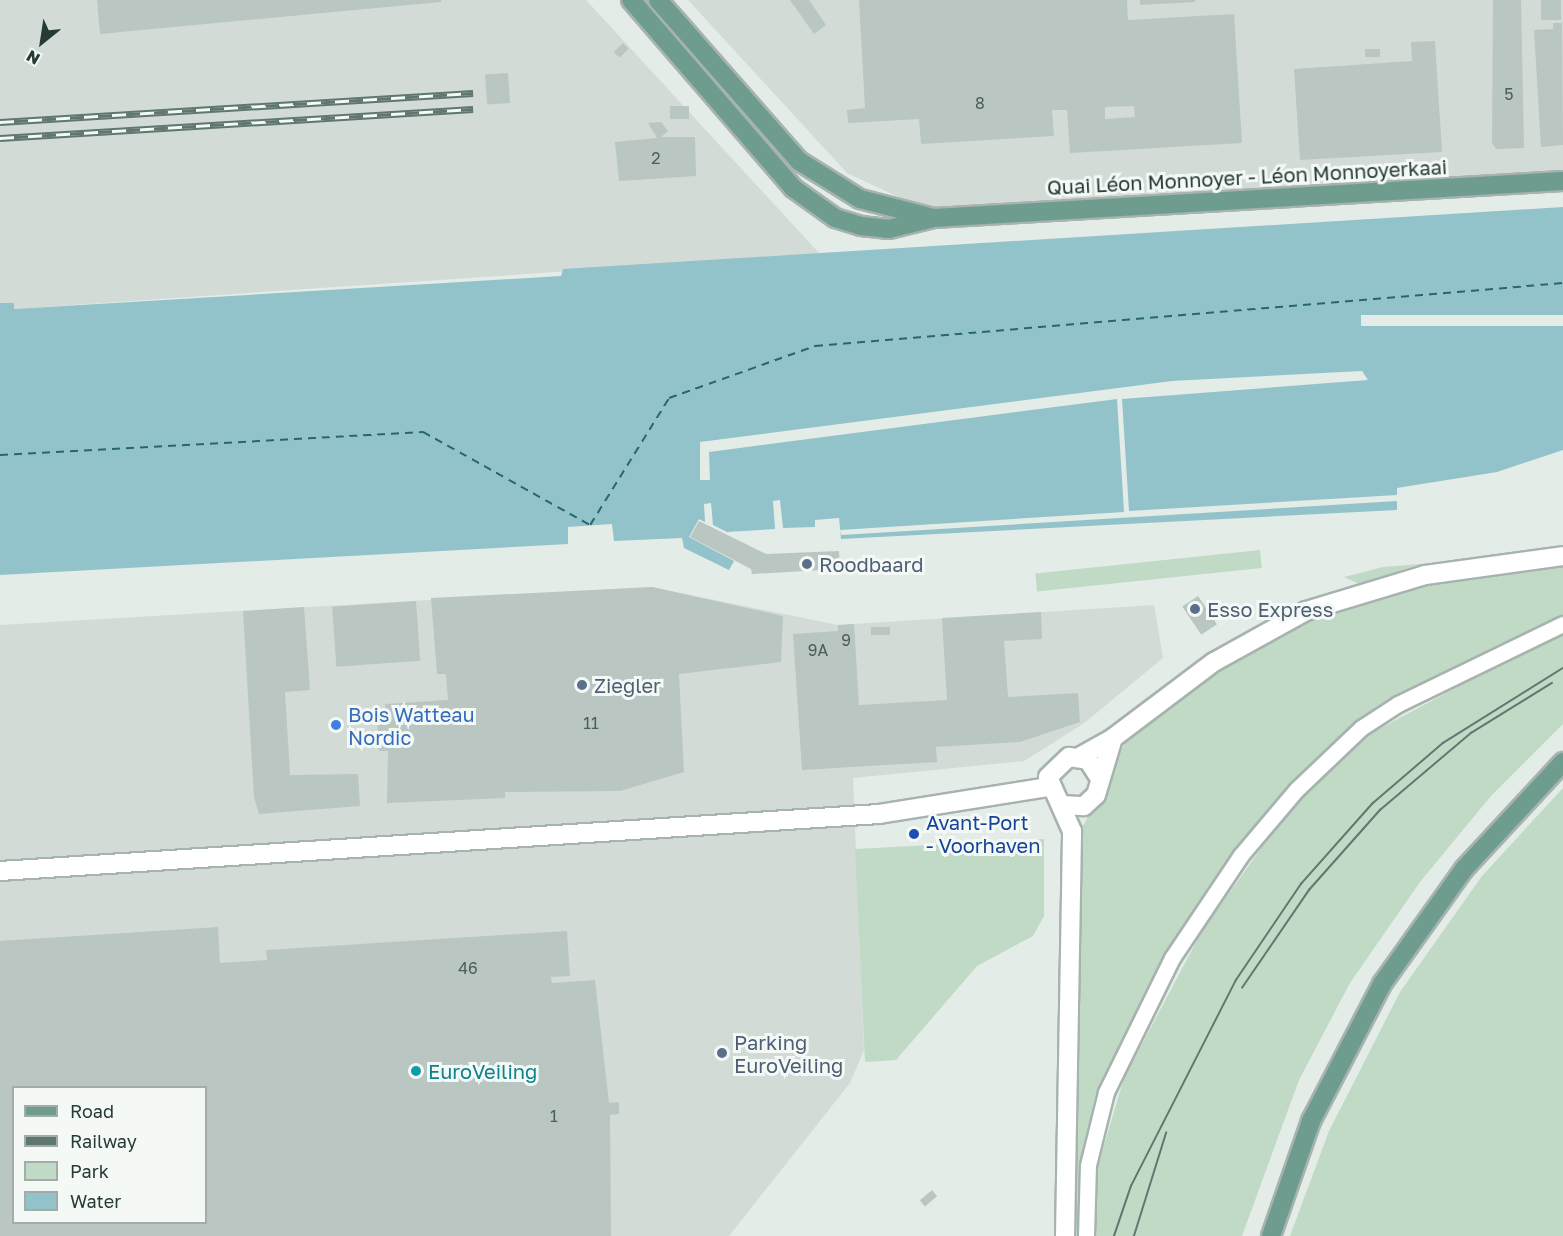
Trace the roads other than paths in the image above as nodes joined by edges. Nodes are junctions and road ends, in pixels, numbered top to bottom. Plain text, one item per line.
1 (631, 0) edge
2 (658, 0) edge
3 (1563, 181) edge
4 (934, 218) junction
5 (1563, 556) edge
6 (1527, 560) junction
7 (1563, 562) edge
8 (1563, 624) edge
9 (1113, 738) junction
10 (1079, 757) junction
11 (1563, 762) edge
12 (1099, 777) junction
13 (1048, 787) junction
14 (1062, 806) junction
15 (1084, 806) junction
16 (1072, 831) junction
17 (0, 871) edge
18 (1065, 1236) edge
19 (1086, 1236) edge
20 (1271, 1236) edge

1 - 4 main road
2 - 4 main road
3 - 4 main road, Quai Léon Monnoyer - Léon Monnoyerkaai
5 - 6 main road
6 - 7 main road
6 - 9 main road
8 - 19 street
9 - 10 main road
9 - 12 main road
10 - 12 main road
10 - 13 main road
11 - 20 main road
12 - 15 main road
13 - 14 main road
13 - 17 main road
14 - 15 main road
14 - 16 main road
15 - 16 main road
16 - 18 main road

